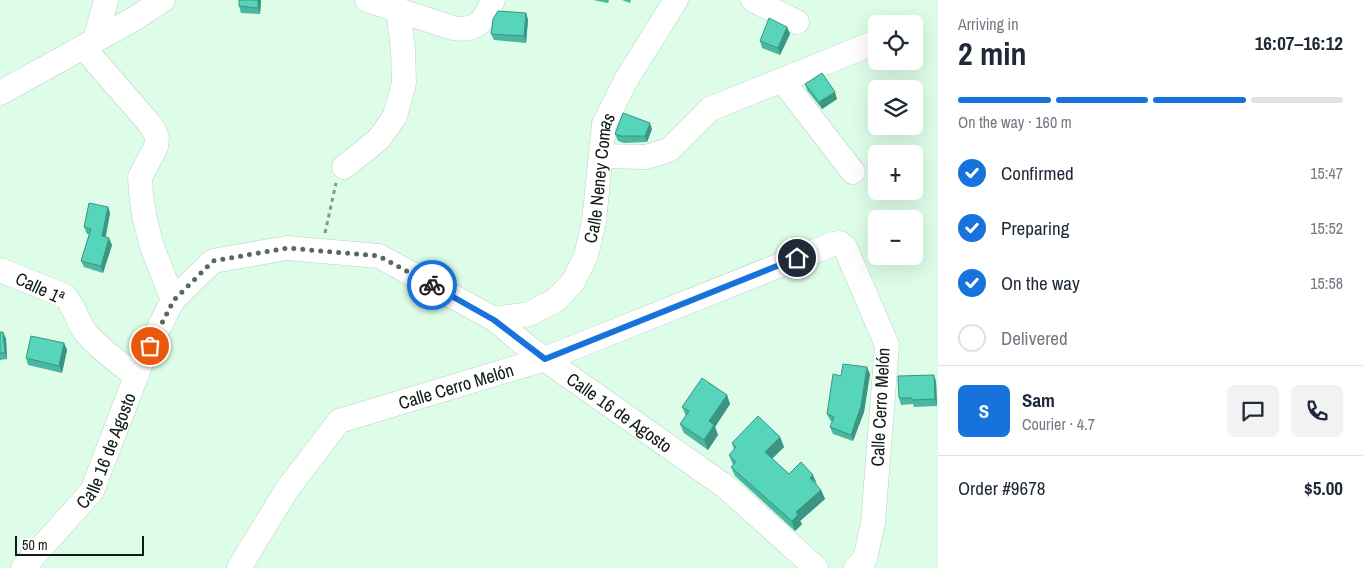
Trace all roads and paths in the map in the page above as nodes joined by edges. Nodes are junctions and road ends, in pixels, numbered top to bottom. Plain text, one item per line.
1 (106, 0) edge
2 (164, 0) edge
3 (367, 0) edge
4 (493, 0) edge
5 (676, 0) edge
6 (753, 0) edge
7 (398, 10) junction
8 (797, 22) dead end
9 (89, 43) junction
10 (868, 45) edge
11 (782, 80) junction
12 (0, 92) edge
13 (601, 156) junction
14 (344, 167) joint
15 (853, 172) dead end
16 (322, 251) junction
17 (0, 270) edge
18 (174, 300) junction
19 (494, 320) junction
20 (545, 359) junction
21 (136, 376) junction
22 (24, 568) edge
23 (239, 568) edge
24 (816, 568) edge
25 (856, 568) edge

1 - 9 street
2 - 9 street
3 - 7 street
4 - 7 street
5 - 13 street, Calle Neney Comas
6 - 8 street
7 - 14 street
9 - 12 street
9 - 18 street
10 - 11 street
11 - 13 street
11 - 15 street
13 - 19 street, Calle Neney Comas
14 - 16 path
16 - 18 street, Calle 16 de Agosto
16 - 19 street, Calle 16 de Agosto
17 - 21 street, Calle 1ª
18 - 21 street, Calle 16 de Agosto
19 - 20 street, Calle 16 de Agosto
20 - 23 street, Calle Cerro Melón
20 - 24 street, Calle 16 de Agosto
20 - 25 street, Calle Cerro Melón
21 - 22 street, Calle 16 de Agosto

